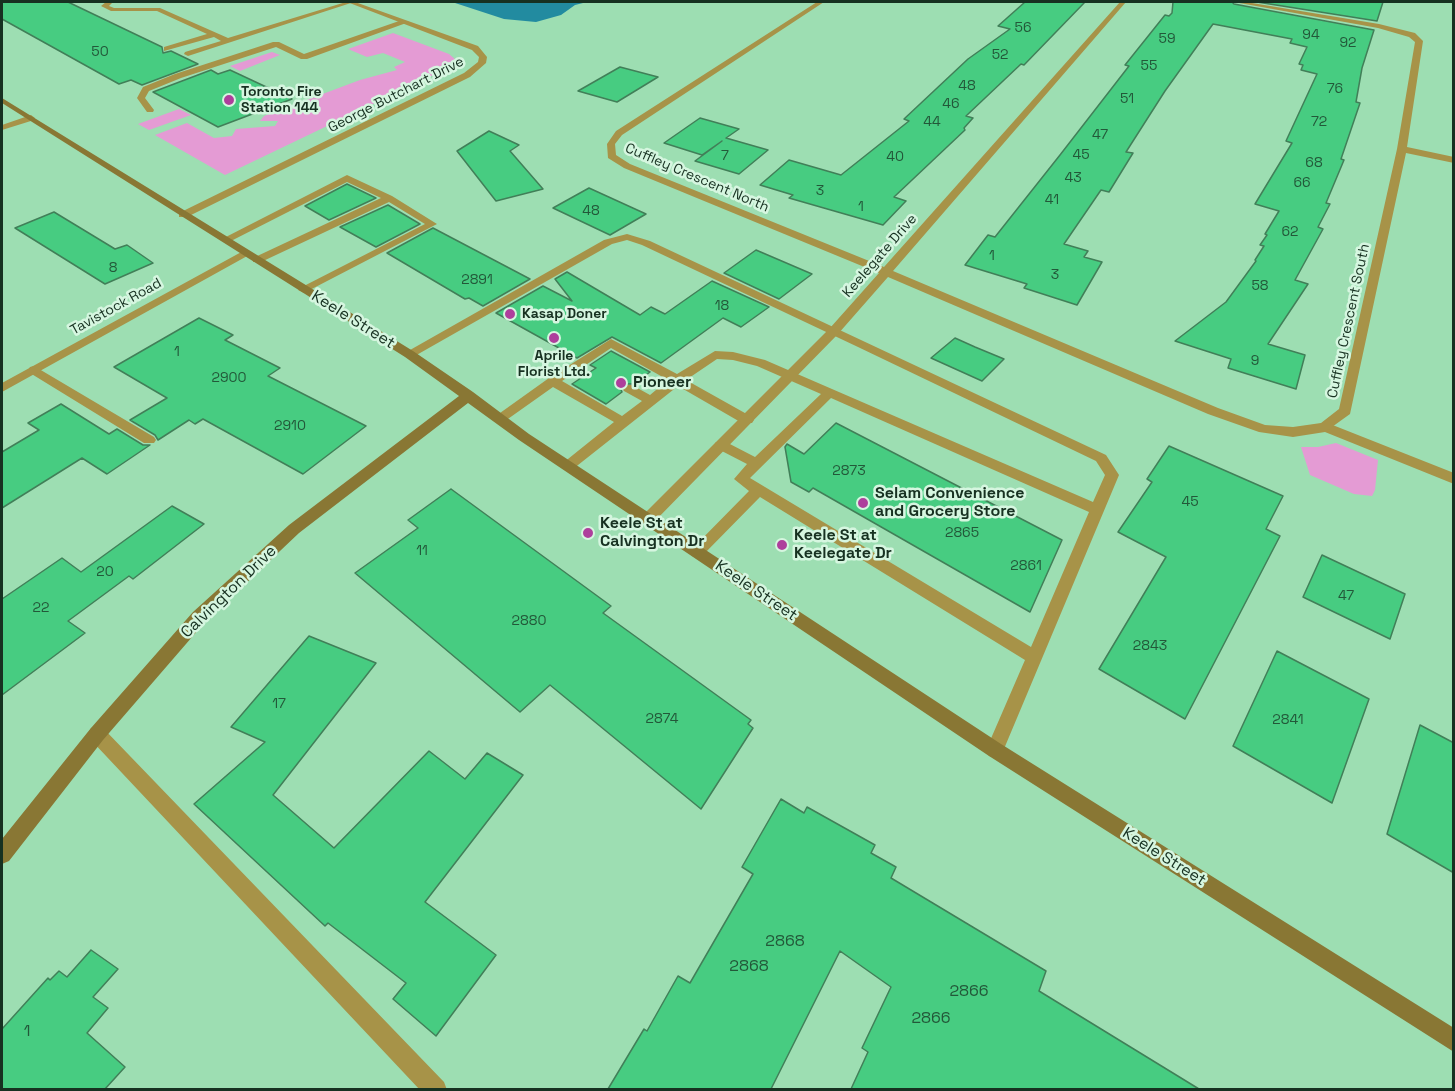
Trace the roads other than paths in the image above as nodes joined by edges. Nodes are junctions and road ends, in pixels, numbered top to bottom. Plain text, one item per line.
1 (110, 2) edge
2 (168, 2) edge
3 (350, 2) edge
4 (822, 2) edge
5 (1123, 2) edge
6 (1237, 2) edge
7 (158, 9) junction
8 (405, 22) junction
9 (213, 35) junction
10 (228, 41) junction
11 (167, 49) dead end
12 (188, 54) dead end
13 (3, 102) edge
14 (150, 110) dead end
15 (31, 118) junction
16 (2, 128) edge
17 (1402, 149) junction
18 (1454, 160) edge
19 (389, 198) junction
20 (183, 215) junction
21 (225, 240) junction
22 (245, 253) junction
23 (257, 260) junction
24 (886, 272) junction
25 (304, 290) junction
26 (834, 331) junction
27 (409, 354) junction
28 (579, 362) junction
29 (594, 369) dead end
30 (34, 370) junction
31 (790, 375) junction
32 (677, 380) junction
33 (553, 381) junction
34 (2, 388) edge
35 (628, 388) dead end
36 (830, 392) junction
37 (468, 395) junction
38 (650, 400) junction
39 (500, 418) junction
40 (747, 420) junction
41 (623, 422) junction
42 (1325, 427) junction
43 (149, 440) dead end
44 (721, 445) junction
45 (758, 464) junction
46 (568, 466) junction
47 (1454, 479) edge
48 (759, 490) junction
49 (1097, 510) junction
50 (648, 519) junction
51 (697, 552) junction
52 (1035, 658) junction
53 (97, 734) junction
54 (995, 750) junction
55 (2, 854) edge
56 (1454, 1041) edge
57 (436, 1089) edge

1 - 7 street
2 - 7 street
3 - 8 street, George Butchart Drive
3 - 10 street
4 - 24 street, Cuffley Crescent North
5 - 24 street, Keelegate Drive
6 - 17 street, Cuffley Crescent South
7 - 9 street
8 - 14 street
8 - 20 street, George Butchart Drive
9 - 10 street
9 - 11 street
10 - 12 street
13 - 15 main road, Keele Street
15 - 16 street
15 - 20 main road, Keele Street
17 - 18 street
17 - 42 street, Cuffley Crescent South
19 - 21 street
19 - 23 street
19 - 25 street
20 - 21 main road, Keele Street
21 - 22 main road, Keele Street
22 - 23 main road, Keele Street
22 - 30 street, Tavistock Road
23 - 25 main road, Keele Street
24 - 26 street, Keelegate Drive
24 - 42 street
25 - 27 main road, Keele Street
26 - 27 street
26 - 31 street, Keelegate Drive
26 - 49 street
27 - 37 main road, Keele Street
28 - 29 street
28 - 32 street
28 - 33 street
30 - 34 street, Tavistock Road
30 - 43 street
31 - 32 street
31 - 36 street
31 - 40 street, Keelegate Drive
32 - 38 street
32 - 40 street
33 - 39 street
33 - 41 street
35 - 38 street
36 - 45 street
36 - 49 street
37 - 39 main road, Keele Street
37 - 53 main road, Calvington Drive
38 - 41 street
39 - 46 main road, Keele Street
40 - 44 street, Keelegate Drive
41 - 46 street
42 - 47 street
44 - 45 street
44 - 50 street, Keelegate Drive
45 - 48 street
46 - 50 main road, Keele Street
48 - 51 street
48 - 52 street
49 - 52 street
50 - 51 main road, Keele Street
51 - 54 main road, Keele Street
52 - 54 street
53 - 55 main road, Calvington Drive
53 - 57 street
54 - 56 main road, Keele Street

